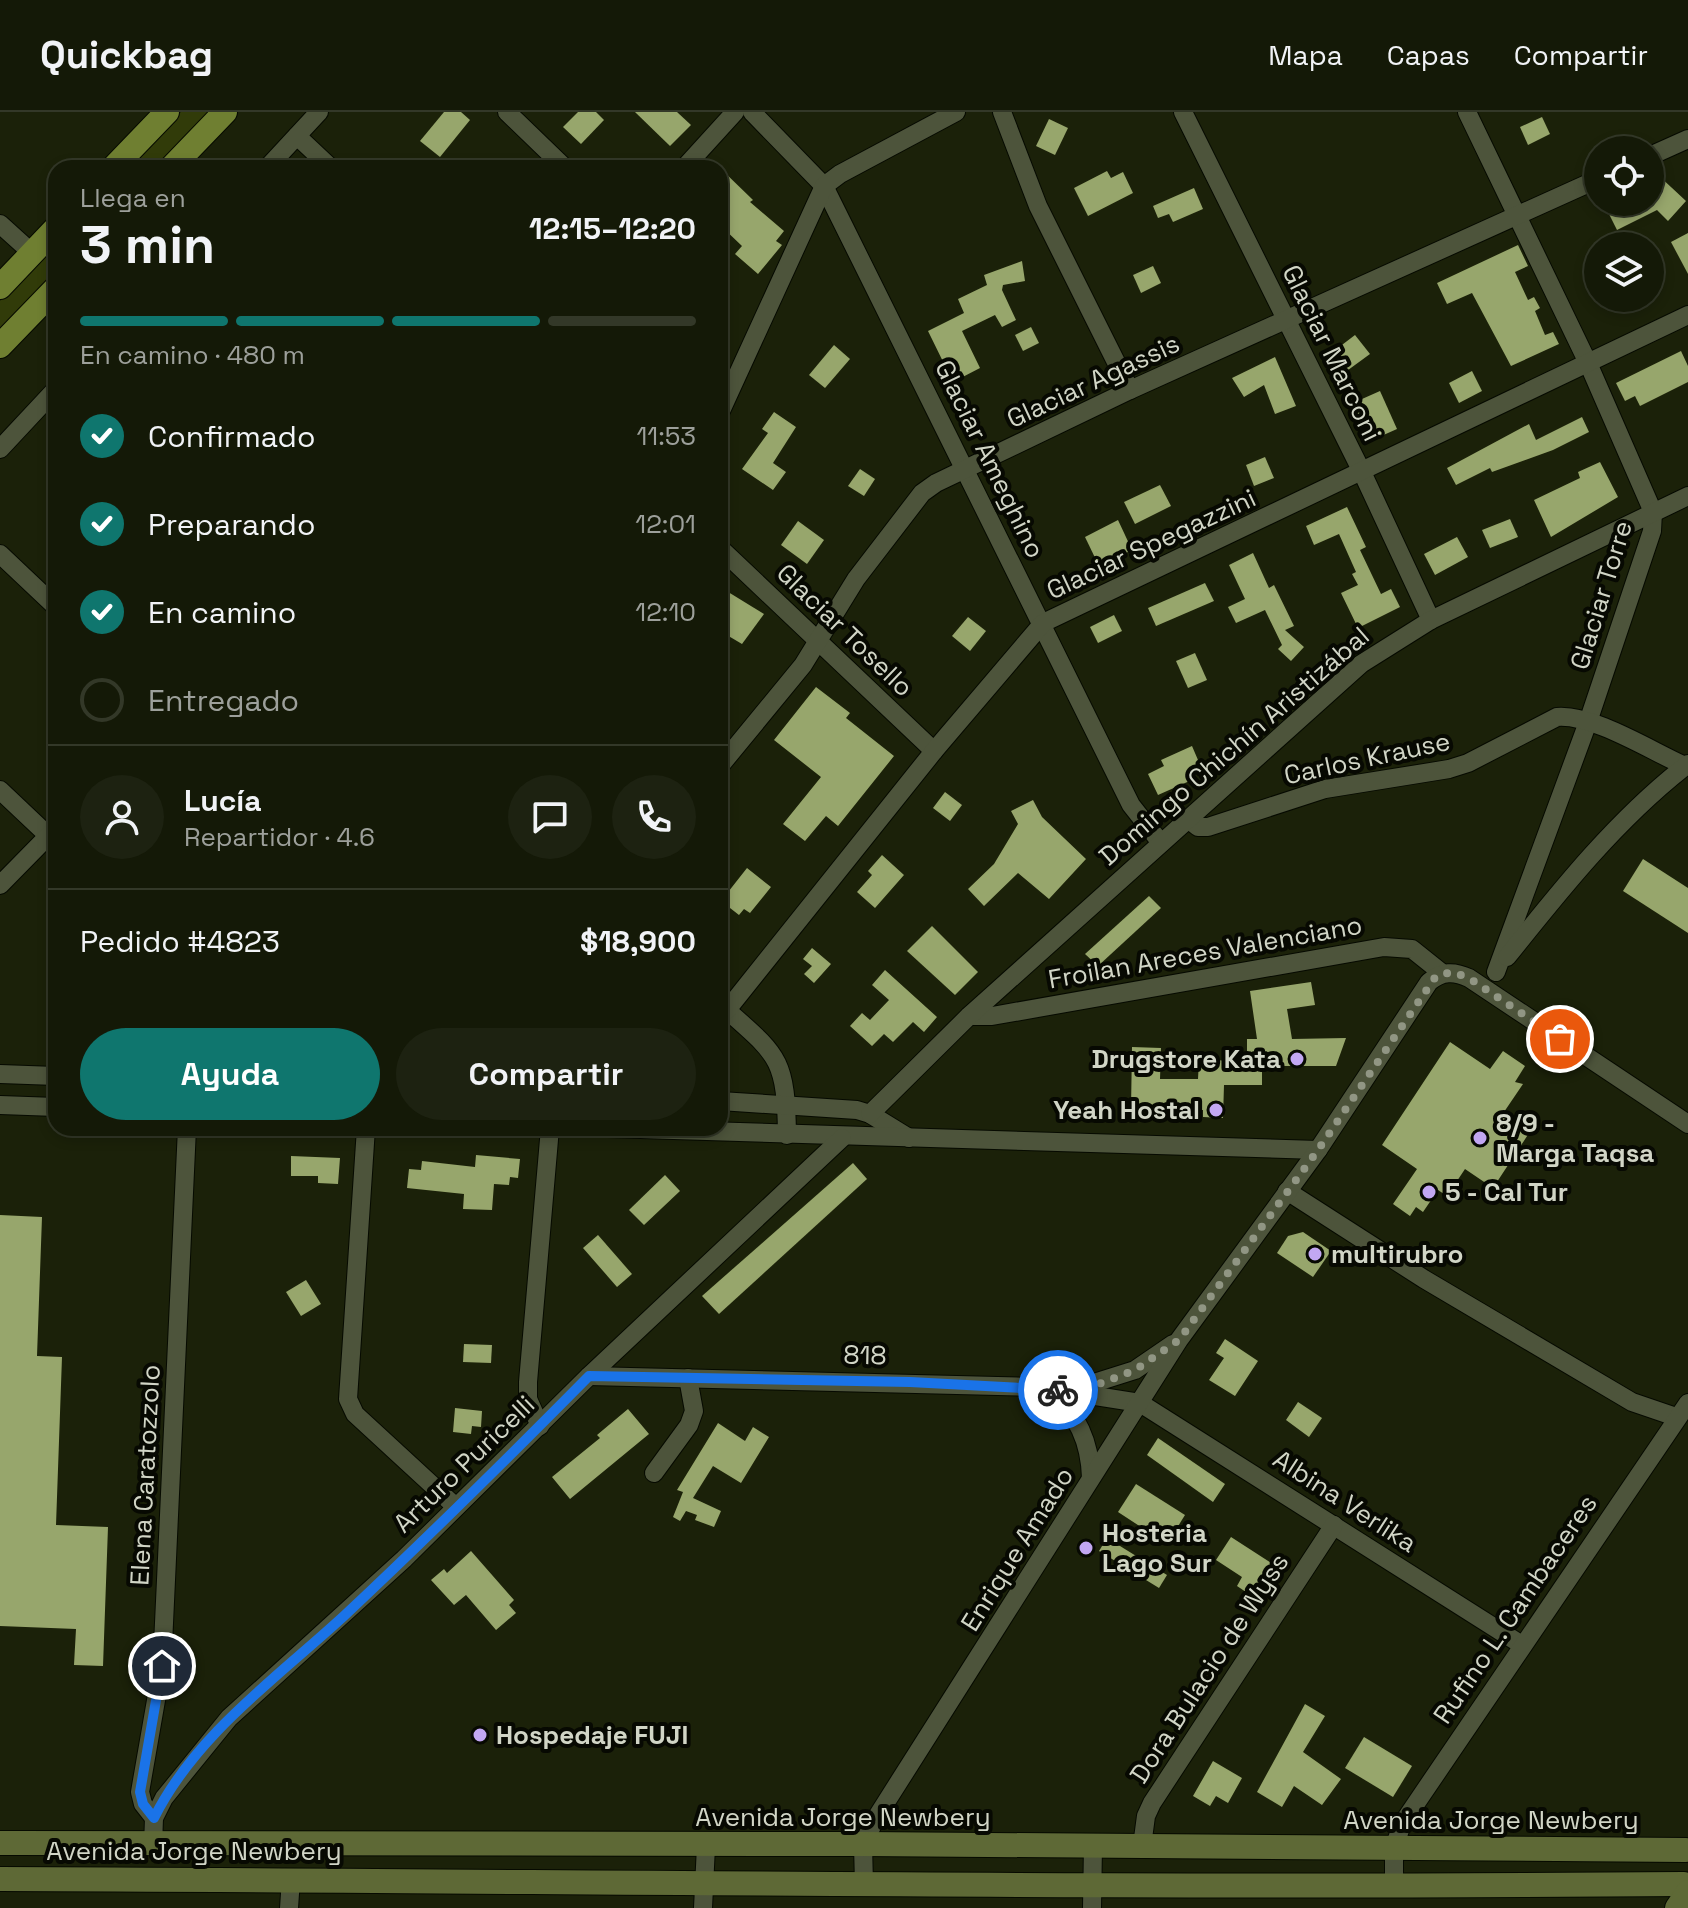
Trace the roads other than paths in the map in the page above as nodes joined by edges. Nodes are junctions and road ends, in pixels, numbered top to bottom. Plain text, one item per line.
1 (167, 112) edge
2 (225, 112) edge
3 (319, 112) edge
4 (507, 112) edge
5 (735, 112) edge
6 (752, 112) edge
7 (956, 112) edge
8 (1002, 112) edge
9 (1183, 112) edge
10 (1467, 112) edge
11 (297, 136) junction
12 (1688, 139) edge
13 (1664, 150) edge
14 (121, 160) edge
15 (179, 160) edge
16 (274, 160) edge
17 (322, 160) edge
18 (557, 160) edge
19 (691, 160) edge
20 (1584, 185) edge
21 (824, 186) junction
22 (1518, 214) junction
23 (0, 224) edge
24 (48, 236) edge
25 (32, 253) junction
26 (0, 287) edge
27 (48, 296) edge
28 (1688, 315) edge
29 (1287, 320) junction
30 (0, 346) edge
31 (1588, 363) junction
32 (1130, 390) junction
33 (728, 396) edge
34 (48, 398) edge
35 (0, 449) edge
36 (968, 470) junction
37 (1362, 472) junction
38 (1688, 496) edge
39 (1653, 512) junction
40 (0, 554) edge
41 (728, 556) edge
42 (48, 599) edge
43 (1431, 620) junction
44 (1043, 623) junction
45 (819, 642) junction
46 (1588, 722) junction
47 (934, 751) junction
48 (728, 756) edge
49 (1686, 765) edge
50 (0, 790) edge
51 (1188, 819) junction
52 (48, 831) edge
53 (48, 840) edge
54 (1161, 843) junction
55 (0, 885) edge
56 (1496, 972) junction
57 (1442, 973) junction
58 (1483, 988) junction
59 (728, 1001) edge
60 (728, 1012) edge
61 (969, 1016) junction
62 (0, 1074) edge
63 (48, 1076) edge
64 (728, 1101) edge
65 (787, 1104) junction
66 (0, 1105) edge
67 (48, 1107) edge
68 (870, 1114) junction
69 (1688, 1124) edge
70 (728, 1133) edge
71 (787, 1135) junction
72 (187, 1136) edge
73 (365, 1136) edge
74 (549, 1136) edge
75 (842, 1138) junction
76 (912, 1139) junction
77 (1318, 1150) junction
78 (1287, 1191) junction
79 (1179, 1340) junction
80 (589, 1376) junction
81 (688, 1378) junction
82 (1059, 1390) junction
83 (1140, 1403) junction
84 (1682, 1410) edge
85 (540, 1426) junction
86 (654, 1473) dead end
87 (1091, 1480) junction
88 (456, 1507) junction
89 (1334, 1525) junction
90 (1522, 1645) junction
91 (154, 1818) junction
92 (0, 1843) edge
93 (863, 1844) junction
94 (1093, 1845) junction
95 (153, 1846) junction
96 (706, 1846) junction
97 (1142, 1846) junction
98 (1394, 1848) junction
99 (1687, 1848) edge
100 (0, 1879) edge
101 (291, 1879) junction
102 (704, 1882) junction
103 (864, 1885) junction
104 (1394, 1887) junction
105 (1687, 1889) edge
106 (1092, 1898) edge
107 (289, 1908) edge
108 (703, 1908) edge
109 (1677, 1908) edge

1 - 14 main road
2 - 15 main road
3 - 11 street
4 - 18 street
5 - 19 street
6 - 21 street, Glaciar Ameghino
7 - 21 street
8 - 32 street
9 - 29 street, Glaciar Marconi
10 - 22 street, Glaciar Torre
11 - 16 street
11 - 17 street
12 - 13 street
20 - 22 street, Glaciar Agassis
21 - 33 street
21 - 36 street, Glaciar Ameghino
22 - 29 street, Glaciar Agassis
22 - 31 street, Glaciar Torre
23 - 25 street
24 - 25 main road
25 - 26 main road
27 - 30 main road
28 - 31 street, Glaciar Spegazzini
29 - 32 street, Glaciar Agassis
29 - 37 street, Glaciar Marconi
31 - 37 street, Glaciar Spegazzini
31 - 39 street, Glaciar Torre
32 - 36 street, Glaciar Agassis
34 - 35 street
36 - 44 street, Glaciar Ameghino
36 - 45 street, Glaciar Agassis
37 - 43 street, Glaciar Marconi
37 - 44 street, Glaciar Spegazzini
38 - 39 street, Domingo Chichín Aristizábal
39 - 43 street, Domingo Chichín Aristizábal
39 - 46 street, Glaciar Torre
40 - 42 street
41 - 45 street, Glaciar Tosello
43 - 51 street, Domingo Chichín Aristizábal
44 - 47 street, Glaciar Spegazzini
44 - 54 street, Glaciar Ameghino
45 - 47 street, Glaciar Tosello
45 - 48 street, Glaciar Agassis
46 - 49 street, Carlos Krause
46 - 51 street, Carlos Krause
46 - 56 street, Glaciar Torre
47 - 59 street, Glaciar Spegazzini
49 - 56 street
50 - 52 street
51 - 54 street, Domingo Chichín Aristizábal
53 - 55 street
54 - 61 street, Domingo Chichín Aristizábal
56 - 58 street
57 - 58 street, Froilan Areces Valenciano
57 - 61 street, Froilan Areces Valenciano
57 - 77 street, Enrique Amado
58 - 69 street, Froilan Areces Valenciano
60 - 65 street
61 - 68 street, Domingo Chichín Aristizábal
62 - 63 street
64 - 65 street
65 - 68 street
65 - 71 street
66 - 67 street
68 - 76 street
70 - 71 street
71 - 75 street
72 - 91 street, Elena Caratozzolo
73 - 88 street
74 - 85 street
75 - 76 street
75 - 80 street, Arturo Puricelli
76 - 77 street
77 - 78 street, Enrique Amado
78 - 79 street, Enrique Amado
78 - 84 street
79 - 82 street
79 - 83 street, Enrique Amado
80 - 81 street, 818
80 - 85 street, Arturo Puricelli
81 - 82 street, 818
81 - 86 street
82 - 83 street, 818
82 - 87 street
83 - 87 street, Enrique Amado
83 - 89 street, Albina Verlika
84 - 90 street, Rufino L. Cambaceres
85 - 88 street, Arturo Puricelli
87 - 93 street, Enrique Amado
88 - 91 street, Arturo Puricelli
89 - 90 street, Albina Verlika
89 - 97 street, Dora Bulacio de Wyss
90 - 98 street, Rufino L. Cambaceres
91 - 95 street, Arturo Puricelli
92 - 95 street, Avenida Jorge Newbery
93 - 94 street, Avenida Jorge Newbery
93 - 96 street, Avenida Jorge Newbery
93 - 103 street
94 - 97 street, Avenida Jorge Newbery
94 - 106 street
95 - 96 street, Avenida Jorge Newbery
96 - 102 street
97 - 98 street, Avenida Jorge Newbery
98 - 99 street, Avenida Jorge Newbery
98 - 104 street
99 - 105 street
100 - 101 street, Avenida Jorge Newbery
101 - 102 street, Avenida Jorge Newbery
101 - 107 street
102 - 103 street, Avenida Jorge Newbery
102 - 108 street
103 - 106 street, Avenida Jorge Newbery
104 - 105 street, Avenida Jorge Newbery
104 - 106 street, Avenida Jorge Newbery
105 - 109 street

